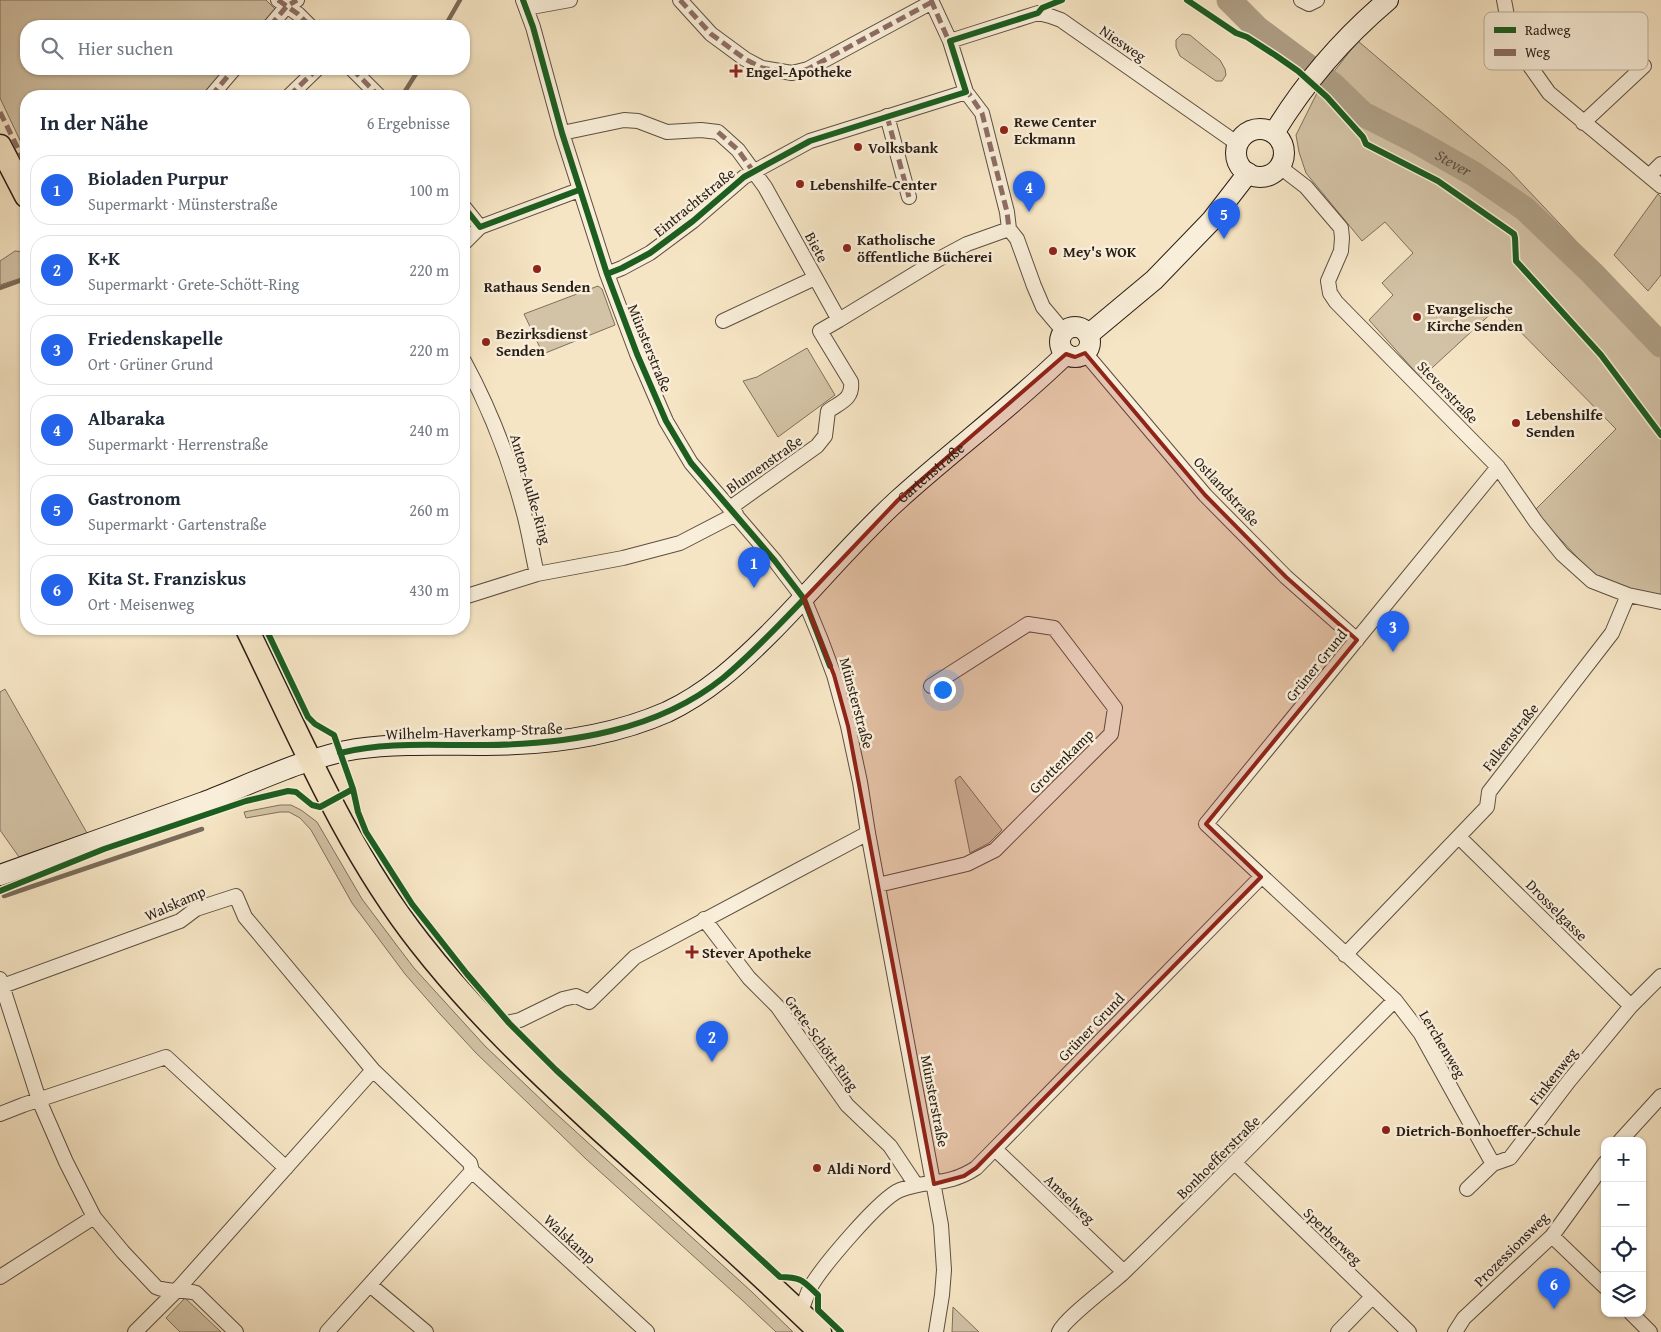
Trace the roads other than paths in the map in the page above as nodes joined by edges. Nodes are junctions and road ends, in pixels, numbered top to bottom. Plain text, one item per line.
1 (570, 0) edge
2 (680, 0) edge
3 (1301, 0) edge
4 (1317, 0) edge
5 (1388, 0) edge
6 (931, 1) edge
7 (288, 2) edge
8 (524, 4) edge
9 (274, 20) edge
10 (304, 20) edge
11 (950, 41) junction
12 (1532, 70) edge
13 (1640, 70) edge
14 (229, 75) edge
15 (311, 75) edge
16 (358, 75) edge
17 (216, 90) edge
18 (295, 90) edge
19 (373, 90) edge
20 (966, 92) junction
21 (887, 116) junction
22 (1583, 123) junction
23 (562, 133) junction
24 (1274, 133) junction
25 (1238, 144) junction
26 (0, 146) edge
27 (1661, 164) edge
28 (1280, 166) junction
29 (754, 171) junction
30 (1248, 173) junction
31 (1650, 175) junction
32 (20, 184) edge
33 (1661, 186) edge
34 (580, 190) junction
35 (909, 197) dead end
36 (470, 214) edge
37 (480, 227) junction
38 (1009, 229) junction
39 (470, 237) edge
40 (607, 274) junction
41 (815, 278) junction
42 (839, 320) junction
43 (723, 321) dead end
44 (1064, 332) joint
45 (1080, 347) junction
46 (470, 372) edge
47 (1498, 467) junction
48 (733, 511) junction
49 (537, 574) junction
50 (470, 595) edge
51 (1628, 595) junction
52 (804, 599) junction
53 (1661, 602) edge
54 (250, 635) edge
55 (1357, 640) junction
56 (931, 686) dead end
57 (312, 761) junction
58 (868, 832) junction
59 (1459, 836) junction
60 (0, 875) edge
61 (1261, 877) junction
62 (878, 885) junction
63 (704, 919) junction
64 (1346, 955) junction
65 (1661, 976) edge
66 (1, 983) edge
67 (1395, 1000) junction
68 (1631, 1006) junction
69 (493, 1026) junction
70 (373, 1070) junction
71 (1661, 1096) edge
72 (39, 1100) junction
73 (0, 1114) edge
74 (1624, 1137) edge
75 (994, 1149) junction
76 (1235, 1163) junction
77 (1493, 1164) junction
78 (286, 1168) junction
79 (1601, 1169) edge
80 (472, 1171) junction
81 (934, 1184) junction
82 (916, 1185) junction
83 (1467, 1189) dead end
84 (94, 1216) junction
85 (1552, 1236) junction
86 (1124, 1272) junction
87 (0, 1277) edge
88 (1601, 1283) edge
89 (370, 1285) junction
90 (177, 1290) junction
91 (1372, 1298) junction
92 (800, 1313) junction
93 (1635, 1317) edge
94 (141, 1330) edge
95 (236, 1332) edge
96 (328, 1332) edge
97 (426, 1332) edge
98 (647, 1332) edge
99 (820, 1332) edge
100 (936, 1332) edge
101 (1059, 1332) edge
102 (1338, 1332) edge
103 (1409, 1332) edge
104 (1455, 1332) edge
105 (1650, 1332) edge

1 - 8 street
2 - 6 street
3 - 4 street
5 - 24 street
6 - 11 street
7 - 9 street
7 - 10 street
8 - 23 street, Münsterstraße
11 - 20 street
11 - 25 street, Niesweg
12 - 22 street
13 - 22 street
14 - 17 street
15 - 18 street
16 - 19 street
20 - 21 street, Eintrachtstraße
20 - 38 street
21 - 29 street, Eintrachtstraße
21 - 35 street
22 - 31 street
23 - 29 street, Biete
23 - 34 street, Münsterstraße
24 - 25 street
24 - 28 street
25 - 30 street
26 - 32 main road
27 - 31 street
28 - 30 street
28 - 47 street, Steverstraße
29 - 40 street, Eintrachtstraße
29 - 41 street, Biete
30 - 45 street, Gartenstraße
31 - 33 street
34 - 37 street
34 - 40 street, Münsterstraße
36 - 37 street
37 - 39 street
38 - 42 street
38 - 44 street
40 - 48 street, Münsterstraße
41 - 42 street
41 - 43 street, Biete
42 - 48 street, Blumenstraße
44 - 45 street
45 - 52 street, Gartenstraße
45 - 55 street, Ostlandstraße
46 - 49 street, Anton-Aulke-Ring
47 - 51 street, Steverstraße
47 - 55 street, Grüner Grund
48 - 49 street
48 - 52 street, Münsterstraße
49 - 50 street
51 - 53 street, Steverstraße
51 - 59 street, Falkenstraße
52 - 57 street, Wilhelm-Haverkamp-Straße
52 - 58 street, Münsterstraße
54 - 57 main road
55 - 61 street, Grüner Grund
56 - 62 street, Grottenkamp
57 - 60 street, Wilhelm-Haverkamp-Straße
57 - 69 main road
58 - 62 street, Münsterstraße
58 - 63 street
59 - 64 street, Falkenstraße
59 - 68 street, Drosselgasse
61 - 64 street, Grüner Grund
61 - 75 street, Grüner Grund
62 - 81 street, Münsterstraße
63 - 69 street
63 - 82 street, Grete-Schött-Ring
64 - 67 street, Lerchenweg
65 - 68 street, Finkenweg
66 - 70 street, Walskamp
66 - 72 street, Walskamp
67 - 76 street, Bonhoefferstraße
67 - 77 street, Lerchenweg
68 - 77 street, Finkenweg
69 - 92 main road
70 - 78 street
70 - 80 street, Walskamp
71 - 74 street
72 - 73 street
72 - 78 street
72 - 84 street, Walskamp
75 - 81 street, Grüner Grund
75 - 86 street, Amselweg
76 - 86 street, Bonhoefferstraße
76 - 91 street, Sperberweg
77 - 83 street, Finkenweg
78 - 90 street
79 - 85 street, Prozessionsweg
80 - 89 street
80 - 98 street, Walskamp
81 - 82 street
81 - 100 street, Münsterstraße
82 - 92 street
84 - 87 street
84 - 90 street, Walskamp
85 - 88 street
85 - 104 street, Prozessionsweg
86 - 101 street, Bonhoefferstraße
89 - 96 street
89 - 97 street
90 - 94 street
90 - 95 street, Walskamp
91 - 102 street
91 - 103 street, Sperberweg
92 - 99 main road
93 - 105 street

